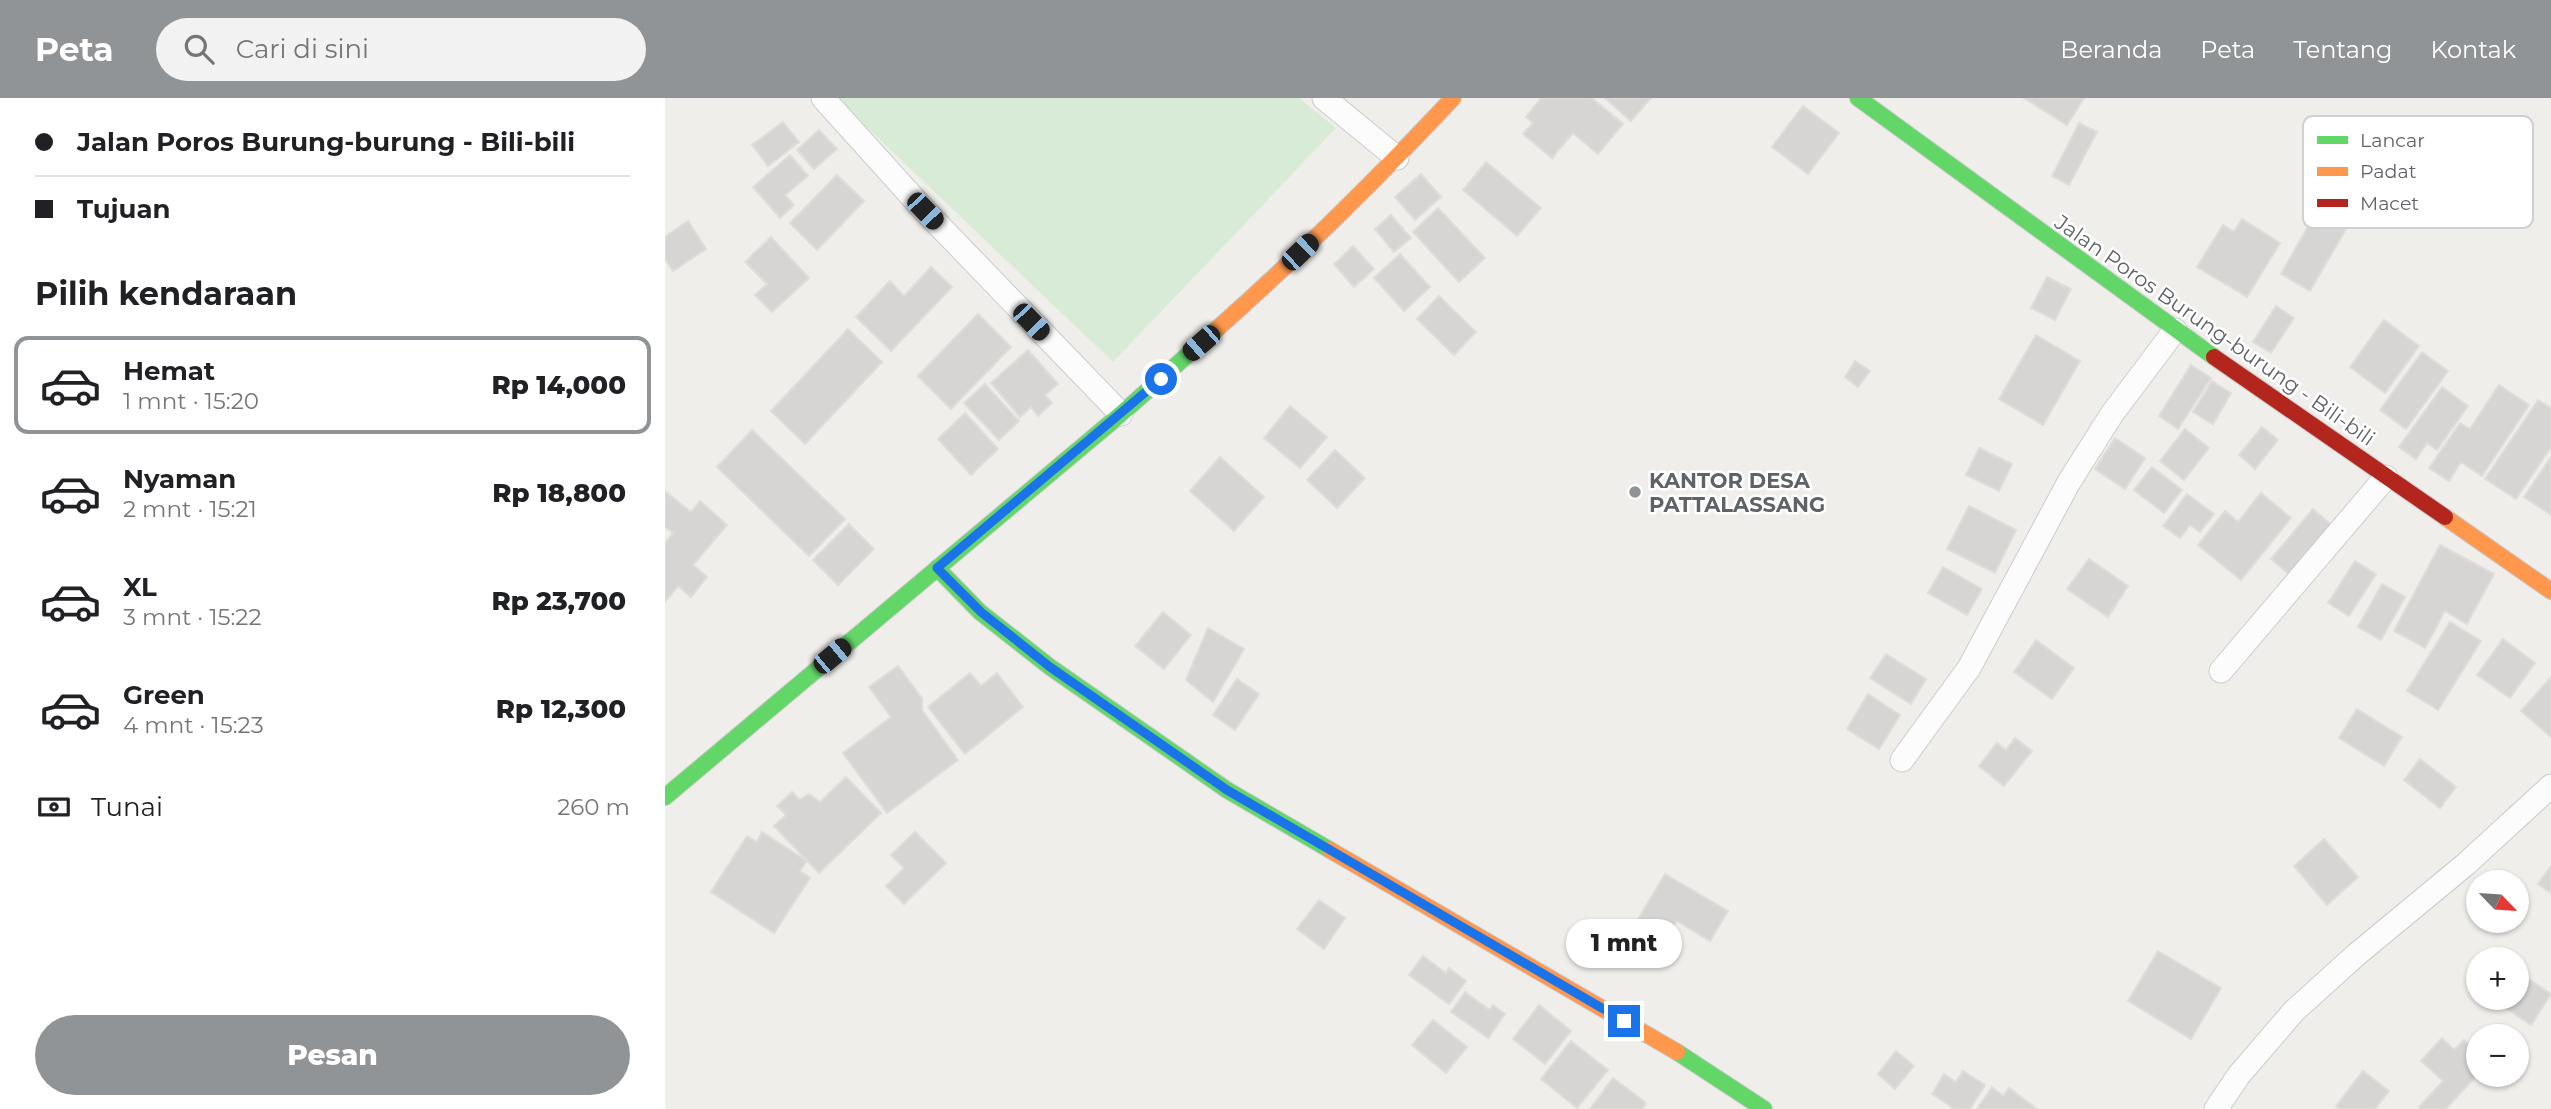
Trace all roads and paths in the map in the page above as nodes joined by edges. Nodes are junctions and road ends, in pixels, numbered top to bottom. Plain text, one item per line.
1 (823, 98) edge
2 (1324, 98) edge
3 (1453, 98) edge
4 (1858, 98) edge
5 (1397, 158) junction
6 (2175, 330) junction
7 (1121, 414) junction
8 (2386, 477) junction
9 (937, 568) junction
10 (2551, 591) edge
11 (2221, 671) dead end
12 (1902, 760) dead end
13 (2551, 786) edge
14 (665, 797) edge
15 (1764, 1109) edge
16 (2217, 1109) edge

1 - 7 street
2 - 5 street
3 - 5 main road
4 - 6 main road, Jalan Poros Burung-burung - Bili-bili
5 - 7 main road
6 - 8 main road, Jalan Poros Burung-burung - Bili-bili
6 - 12 street
7 - 9 main road
8 - 10 main road, Jalan Poros Burung-burung - Bili-bili
8 - 11 street
9 - 14 main road
9 - 15 main road
13 - 16 street

